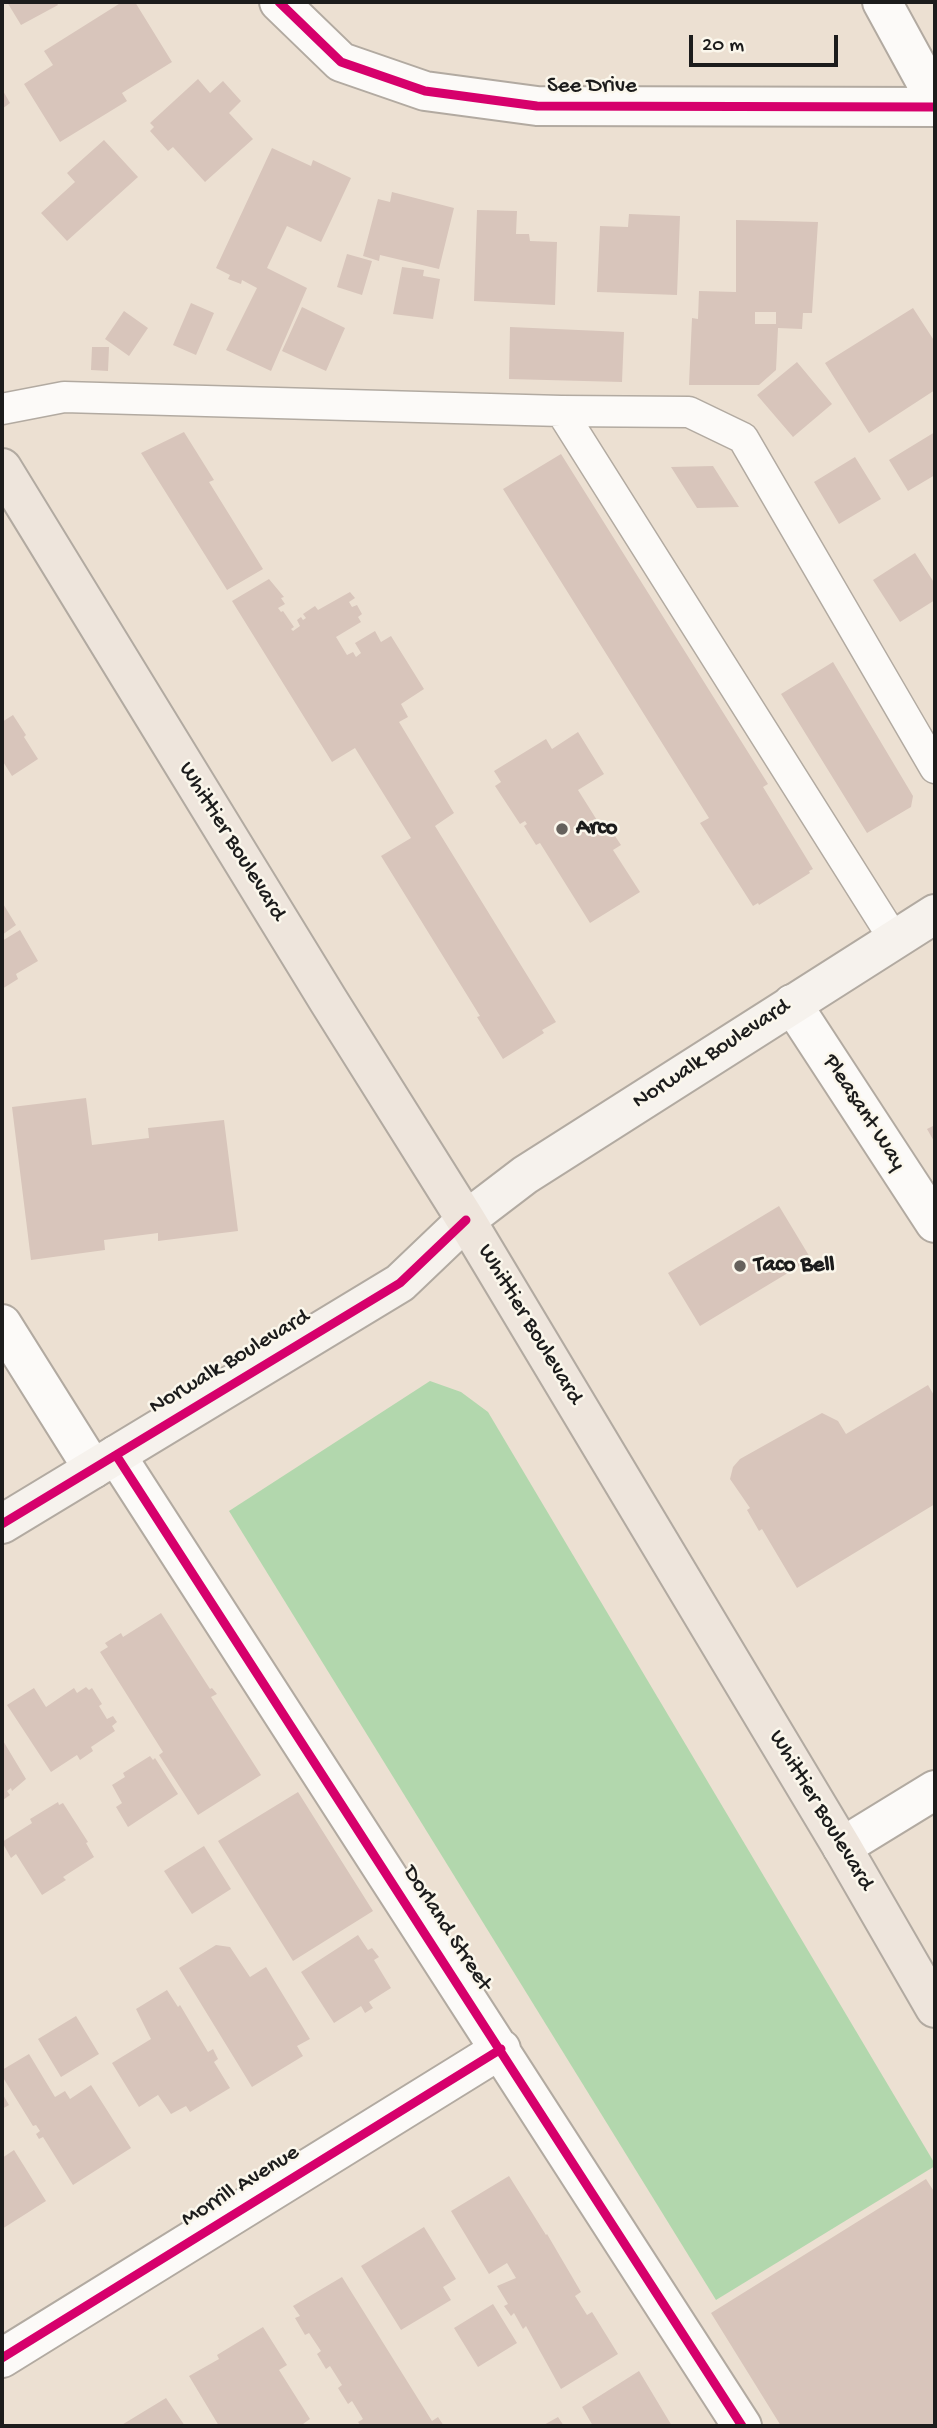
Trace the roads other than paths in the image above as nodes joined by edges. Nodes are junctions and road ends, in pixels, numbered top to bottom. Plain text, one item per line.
1 (279, 2) edge
2 (881, 2) edge
3 (935, 99) edge
4 (935, 107) edge
5 (2, 409) edge
6 (561, 411) junction
7 (2, 468) edge
8 (935, 768) edge
9 (935, 914) edge
10 (894, 939) junction
11 (792, 1004) junction
12 (466, 1220) junction
13 (935, 1223) edge
14 (2, 1324) edge
15 (105, 1462) junction
16 (2, 1524) edge
17 (935, 1790) edge
18 (842, 1847) junction
19 (935, 2008) edge
20 (501, 2049) junction
21 (2, 2358) edge
22 (742, 2426) edge

1 - 4 street, See Drive
2 - 3 street
5 - 6 lane
6 - 8 lane
6 - 10 lane
7 - 12 main road, Whittier Boulevard
9 - 10 main road, Norwalk Boulevard
10 - 11 main road, Norwalk Boulevard
11 - 12 main road, Norwalk Boulevard
11 - 13 street, Pleasant Way
12 - 15 main road, Norwalk Boulevard
12 - 18 main road, Whittier Boulevard
14 - 15 street, Dorland Street
15 - 16 main road, Norwalk Boulevard
15 - 20 street, Dorland Street
17 - 18 street
18 - 19 main road, Whittier Boulevard
20 - 21 street, Morrill Avenue
20 - 22 street, Dorland Street

